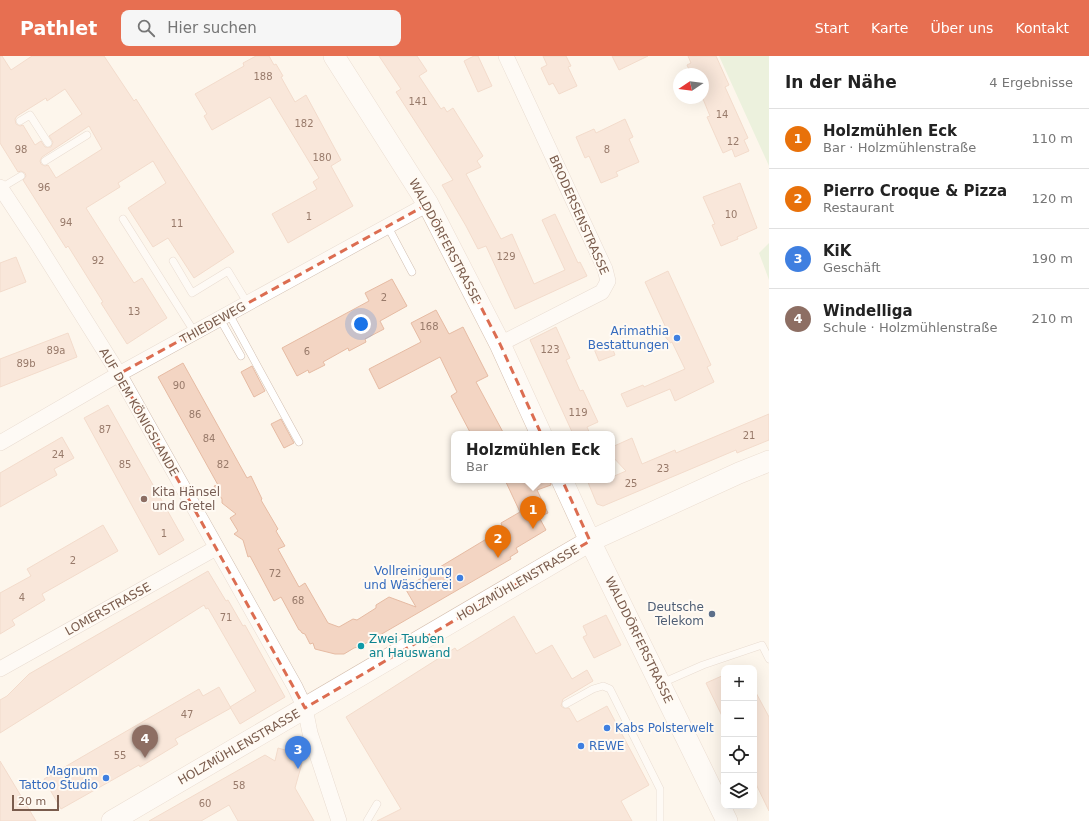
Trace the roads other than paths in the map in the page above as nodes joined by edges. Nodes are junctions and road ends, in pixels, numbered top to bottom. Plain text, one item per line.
1 (334, 56) edge
2 (506, 56) edge
3 (20, 121) dead end
4 (87, 135) dead end
5 (48, 143) dead end
6 (45, 161) dead end
7 (20, 176) dead end
8 (0, 187) edge
9 (428, 204) junction
10 (123, 219) dead end
11 (388, 227) junction
12 (173, 261) dead end
13 (412, 272) dead end
14 (248, 304) junction
15 (224, 317) junction
16 (195, 333) junction
17 (500, 344) junction
18 (241, 356) dead end
19 (119, 374) junction
20 (540, 431) edge
21 (299, 442) dead end
22 (0, 443) edge
23 (769, 461) edge
24 (563, 483) edge
25 (590, 541) junction
26 (216, 548) junction
27 (769, 659) edge
28 (0, 669) edge
29 (660, 684) junction
30 (566, 704) dead end
31 (305, 708) junction
32 (377, 804) dead end
33 (112, 821) edge
34 (339, 821) edge
35 (367, 821) edge
36 (660, 821) edge
37 (727, 821) edge

1 - 9 street, WALDDÖRFERSTRASSE
2 - 17 street, BRODERSENSTRASSE
3 - 5 lane
4 - 6 lane
7 - 8 lane
8 - 19 street, AUF DEM KÖNIGSLANDE
9 - 11 street, THIEDEWEG
9 - 17 street, WALDDÖRFERSTRASSE
10 - 16 lane
11 - 13 lane
11 - 14 street, THIEDEWEG
12 - 14 lane
14 - 15 street, THIEDEWEG
15 - 16 street, THIEDEWEG
15 - 18 lane
15 - 21 lane
16 - 19 street, THIEDEWEG
17 - 20 street, WALDDÖRFERSTRASSE
19 - 22 street, THIEDEWEG
19 - 26 street, AUF DEM KÖNIGSLANDE
23 - 25 street, HOLZMÜHLENSTRASSE
24 - 25 street, WALDDÖRFERSTRASSE
25 - 29 street, WALDDÖRFERSTRASSE
25 - 31 street, HOLZMÜHLENSTRASSE
26 - 28 street, LOMERSTRASSE
26 - 31 street, AUF DEM KÖNIGSLANDE
27 - 29 lane
29 - 37 street, WALDDÖRFERSTRASSE
30 - 36 lane
31 - 33 street, HOLZMÜHLENSTRASSE
31 - 34 street, AUF DEM KÖNIGSLANDE
32 - 35 lane

